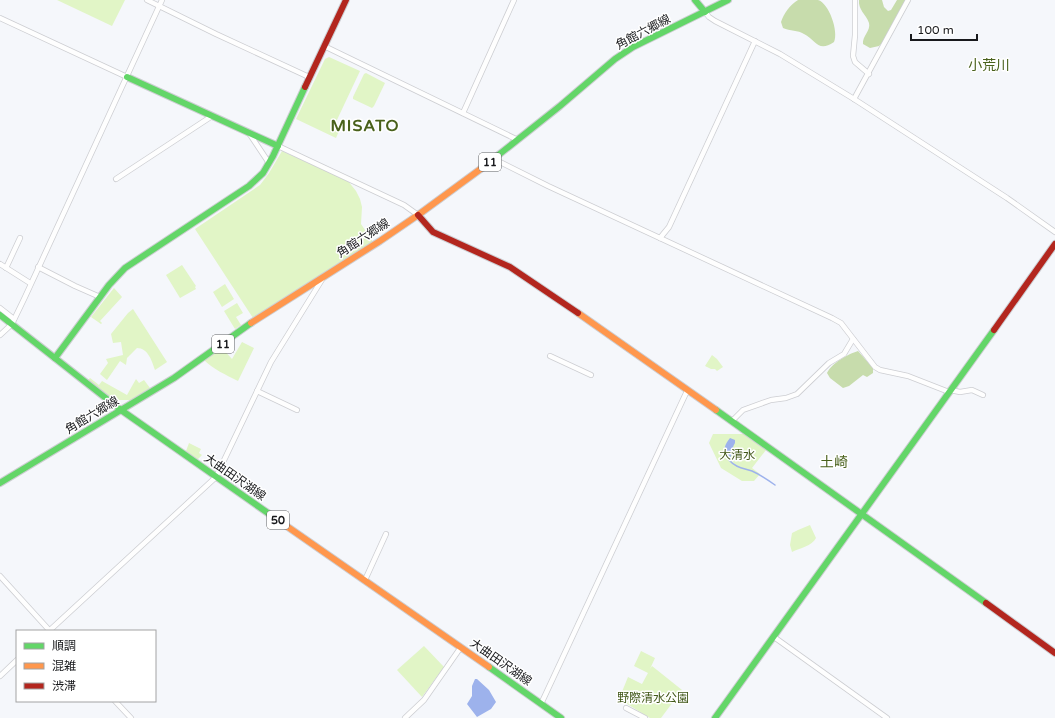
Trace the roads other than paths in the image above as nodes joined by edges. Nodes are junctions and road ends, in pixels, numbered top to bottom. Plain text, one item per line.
1 (147, 0) edge
2 (162, 0) edge
3 (346, 0) edge
4 (514, 0) edge
5 (695, 0) edge
6 (728, 0) edge
7 (855, 0) edge
8 (908, 0) edge
9 (160, 6) junction
10 (705, 12) junction
11 (0, 18) edge
12 (755, 41) junction
13 (324, 46) junction
14 (869, 74) junction
15 (126, 77) junction
16 (309, 77) junction
17 (854, 98) junction
18 (463, 113) junction
19 (212, 116) junction
20 (248, 132) junction
21 (518, 140) junction
22 (278, 146) junction
23 (494, 159) junction
24 (269, 163) junction
25 (116, 179) dead end
26 (418, 215) junction
27 (1055, 232) edge
28 (20, 238) dead end
29 (660, 238) junction
30 (1055, 244) edge
31 (0, 264) edge
32 (38, 267) junction
33 (6, 268) junction
34 (324, 276) junction
35 (30, 283) junction
36 (100, 297) junction
37 (0, 308) edge
38 (0, 315) edge
39 (13, 322) junction
40 (0, 336) edge
41 (853, 339) junction
42 (550, 356) dead end
43 (55, 358) junction
44 (591, 375) dead end
45 (257, 391) junction
46 (687, 391) junction
47 (950, 391) junction
48 (983, 395) dead end
49 (121, 410) junction
50 (297, 410) dead end
51 (732, 420) junction
52 (216, 478) junction
53 (0, 483) edge
54 (862, 514) junction
55 (386, 534) dead end
56 (0, 576) edge
57 (365, 580) junction
58 (49, 630) edge
59 (51, 630) edge
60 (774, 637) junction
61 (462, 647) junction
62 (1055, 652) edge
63 (16, 661) edge
64 (0, 676) edge
65 (116, 702) edge
66 (541, 704) junction
67 (626, 708) dead end
68 (131, 718) edge
69 (404, 718) edge
70 (561, 718) edge
71 (645, 718) edge
72 (715, 718) edge
73 (887, 718) edge

1 - 9 street
2 - 9 street
3 - 13 street
4 - 18 street
5 - 10 street
6 - 10 street, 角館六郷線 / 11
7 - 14 street
8 - 14 street
9 - 15 street
9 - 16 street
10 - 12 street
10 - 21 street, 角館六郷線 / 11
11 - 15 street
12 - 17 street
12 - 29 street
13 - 16 street
13 - 18 street
14 - 17 street
15 - 19 street
15 - 32 street
16 - 22 street
17 - 27 street
18 - 21 street
19 - 20 street
19 - 25 street
20 - 22 street
20 - 24 street
21 - 23 street, 角館六郷線 / 11
22 - 24 street
22 - 26 street
23 - 26 street, 角館六郷線 / 11
23 - 29 street
24 - 36 street
26 - 34 street, 角館六郷線 / 11
26 - 46 street
28 - 33 street
29 - 41 street
30 - 47 street
31 - 33 street
32 - 35 street
32 - 36 street
33 - 35 street
34 - 45 street
34 - 49 street, 角館六郷線 / 11
35 - 39 street
36 - 43 street
37 - 39 street
38 - 39 street, 大曲田沢湖線 / 50
39 - 40 street
39 - 43 street, 大曲田沢湖線 / 50
41 - 47 street
41 - 51 street
42 - 44 street
43 - 49 street, 大曲田沢湖線 / 50
45 - 50 street
45 - 52 street
46 - 51 street
46 - 66 street
47 - 48 street
47 - 54 street
49 - 52 street, 大曲田沢湖線 / 50
49 - 53 street, 角館六郷線 / 11
51 - 54 street
52 - 57 street, 大曲田沢湖線 / 50
52 - 59 street
54 - 60 street
54 - 62 street
55 - 57 street
56 - 58 street
57 - 61 street, 大曲田沢湖線 / 50
60 - 72 street
60 - 73 street
61 - 66 street, 大曲田沢湖線 / 50
61 - 69 street
63 - 64 street
65 - 68 street
66 - 70 street, 大曲田沢湖線 / 50
67 - 71 street

